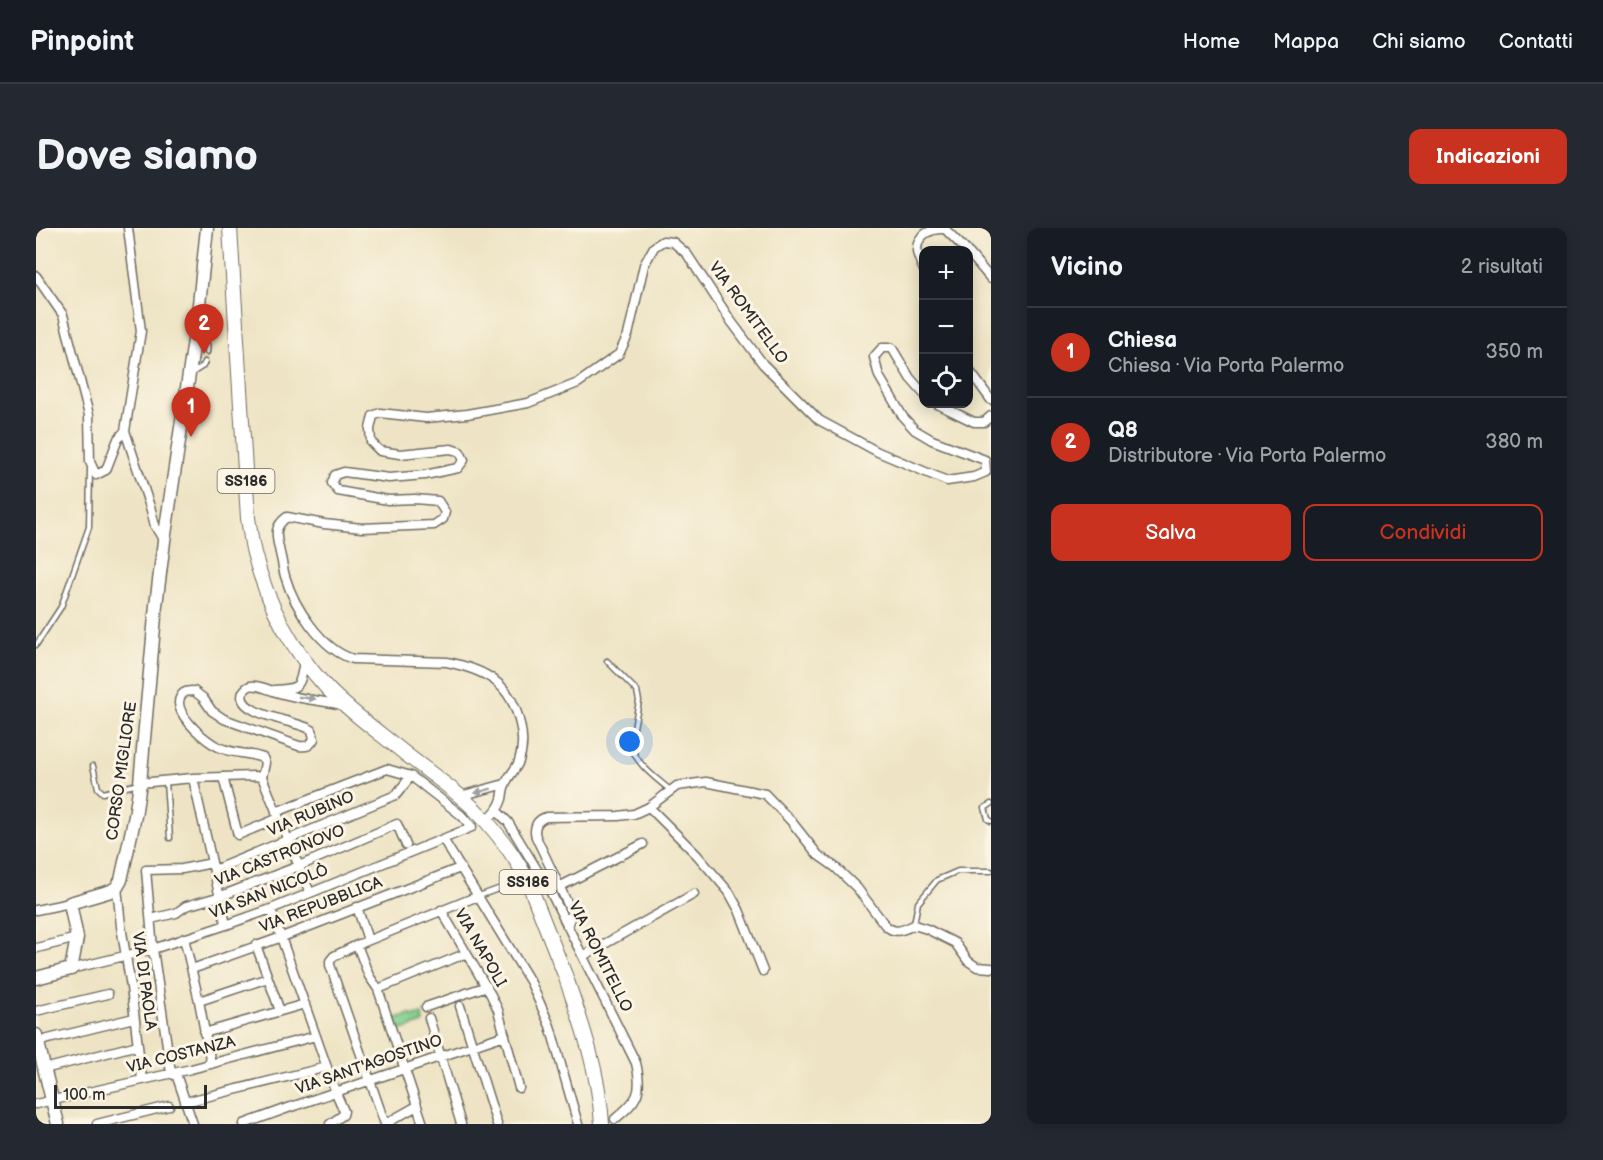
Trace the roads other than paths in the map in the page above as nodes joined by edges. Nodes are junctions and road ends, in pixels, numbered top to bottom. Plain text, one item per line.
1 (128, 228) edge
2 (207, 228) edge
3 (230, 228) edge
4 (946, 229) edge
5 (962, 246) edge
6 (919, 256) edge
7 (973, 259) edge
8 (36, 276) edge
9 (991, 279) edge
10 (195, 333) junction
11 (207, 352) dead end
12 (205, 362) dead end
13 (189, 375) junction
14 (973, 375) edge
15 (919, 388) edge
16 (991, 400) edge
17 (945, 408) edge
18 (991, 416) edge
19 (125, 430) junction
20 (90, 462) junction
21 (164, 541) junction
22 (36, 645) edge
23 (304, 660) junction
24 (607, 661) dead end
25 (268, 690) junction
26 (347, 706) junction
27 (93, 766) dead end
28 (411, 776) junction
29 (223, 777) junction
30 (262, 777) junction
31 (193, 778) junction
32 (166, 781) junction
33 (140, 783) junction
34 (505, 784) junction
35 (671, 790) junction
36 (460, 796) junction
37 (991, 804) edge
38 (649, 807) junction
39 (497, 811) junction
40 (277, 815) junction
41 (486, 821) junction
42 (991, 821) edge
43 (170, 838) dead end
44 (443, 839) junction
45 (288, 840) junction
46 (643, 844) dead end
47 (406, 845) dead end
48 (298, 866) junction
49 (214, 867) junction
50 (460, 868) junction
51 (991, 871) edge
52 (559, 886) junction
53 (117, 887) junction
54 (501, 888) dead end
55 (309, 893) junction
56 (694, 894) dead end
57 (221, 896) junction
58 (478, 896) junction
59 (70, 903) junction
60 (357, 907) junction
61 (271, 909) junction
62 (36, 910) edge
63 (441, 910) junction
64 (151, 919) junction
65 (226, 925) junction
66 (914, 925) junction
67 (567, 926) junction
68 (282, 937) junction
69 (77, 938) junction
70 (184, 938) junction
71 (368, 940) junction
72 (256, 945) junction
73 (357, 945) junction
74 (37, 948) edge
75 (153, 949) junction
76 (467, 953) junction
77 (126, 956) junction
78 (583, 956) junction
79 (991, 968) edge
80 (71, 969) junction
81 (192, 969) junction
82 (763, 971) dead end
83 (36, 978) edge
84 (268, 978) junction
85 (487, 986) junction
86 (378, 988) junction
87 (108, 994) dead end
88 (199, 1001) junction
89 (305, 1004) junction
90 (460, 1006) dead end
91 (426, 1007) dead end
92 (36, 1011) edge
93 (280, 1011) junction
94 (134, 1018) junction
95 (429, 1018) dead end
96 (204, 1033) junction
97 (504, 1035) junction
98 (316, 1036) junction
99 (37, 1040) edge
100 (138, 1045) junction
101 (473, 1047) junction
102 (440, 1056) junction
103 (211, 1064) junction
104 (327, 1067) junction
105 (405, 1069) junction
106 (44, 1070) junction
107 (171, 1073) junction
108 (142, 1080) junction
109 (370, 1081) junction
110 (519, 1088) dead end
111 (336, 1093) junction
112 (52, 1101) junction
113 (185, 1102) junction
114 (36, 1104) edge
115 (170, 1106) dead end
116 (417, 1106) junction
117 (608, 1121) edge
118 (58, 1124) edge
119 (97, 1124) edge
120 (193, 1124) edge
121 (244, 1124) edge
122 (330, 1124) edge
123 (385, 1124) edge
124 (423, 1124) edge
125 (461, 1124) edge
126 (497, 1124) edge
127 (578, 1124) edge

1 - 19 street
2 - 10 street, CORSO MIGLIORE
3 - 23 main road, SS186
4 - 5 street
4 - 6 street
7 - 9 street
8 - 20 street
10 - 11 lane
10 - 13 street, CORSO MIGLIORE
12 - 13 lane
13 - 21 street, CORSO MIGLIORE
14 - 16 street
15 - 34 street, VIA ROMITELLO
17 - 18 street
19 - 20 street
19 - 21 street
20 - 22 lane
21 - 33 street, CORSO MIGLIORE
23 - 25 street
23 - 26 main road, SS186
24 - 35 lane
25 -> 26 street
25 - 30 street
26 - 36 main road, SS186
27 - 33 lane
28 - 40 street
28 - 44 street, VIA SAN NICOLÒ
28 - 45 street, VIA RUBINO
29 - 30 street
29 - 31 street
29 - 40 street
30 - 40 street
31 - 32 street
31 - 49 street
32 - 33 street
32 - 43 lane
33 - 53 street, CORSO MIGLIORE
34 -> 36 street
34 - 39 street
35 - 38 street
35 - 66 street
36 - 41 main road, SS186
37 - 42 lane
38 - 52 street
38 - 82 street
39 - 41 street
39 - 67 street, VIA ROMITELLO
40 - 45 street
41 - 117 main road, SS186
44 - 50 street
44 - 55 street, VIA SAN NICOLÒ
45 - 48 street
45 - 49 street, VIA RUBINO
46 - 52 street
47 - 48 street, VIA CASTRONOVO
48 - 55 street
48 - 57 street, VIA CASTRONOVO
49 - 57 street
49 - 64 street, VIA RUBINO
50 - 58 street
50 - 60 street, VIA REPUBBLICA
51 - 66 lane
52 - 67 street
53 - 59 street
53 - 77 street, VIA DI PAOLA
54 - 58 lane
55 - 61 street, VIA SAN NICOLÒ
56 - 78 street
57 - 64 street, VIA CASTRONOVO
57 - 65 street
58 - 63 street
58 - 127 street
59 - 62 street
59 - 69 street
60 - 68 street, VIA REPUBBLICA
60 - 71 street
61 - 65 street, VIA SAN NICOLÒ
61 - 68 street
63 - 71 street
63 - 76 street, VIA NAPOLI
64 - 75 street
65 - 70 street, VIA SAN NICOLÒ
66 - 79 street
67 - 78 street, VIA ROMITELLO
68 - 72 street, VIA REPUBBLICA
68 - 89 street
69 - 74 street
69 - 80 street
70 - 75 street, VIA SAN NICOLÒ
70 - 81 street
71 - 73 street
72 - 81 street, VIA REPUBBLICA
72 - 84 street
73 - 86 street
73 - 109 street
75 - 77 street, VIA SAN NICOLÒ
75 - 107 street
76 - 85 street, VIA NAPOLI
76 - 86 street
77 - 80 street, VIA SAN NICOLÒ
77 - 94 street, VIA DI PAOLA
78 - 117 street, VIA ROMITELLO
80 - 83 street
81 - 88 street
84 - 88 street
84 - 93 street
85 - 91 street
85 - 97 street, VIA NAPOLI
86 - 105 street
87 - 92 street
88 - 96 street
89 - 93 street
89 - 98 street
90 - 101 street
93 - 96 street
94 - 99 street
94 - 100 street, VIA DI PAOLA
95 - 102 street
96 - 103 street
97 - 101 street, VIA SANT'AGOSTINO
97 - 110 street, VIA NAPOLI
98 - 103 street, VIA COSTANZA
98 - 104 street
99 - 106 street
100 - 106 street
100 - 108 street, VIA DI PAOLA
101 - 102 street, VIA SANT'AGOSTINO
101 - 126 street
102 - 105 street, VIA SANT'AGOSTINO
102 - 125 street
103 - 107 street, VIA COSTANZA
104 - 111 street
104 - 113 street
105 - 109 street, VIA SANT'AGOSTINO
105 - 116 street
106 - 112 street
107 - 108 street, VIA COSTANZA
107 - 113 street
108 - 112 street, VIA COSTANZA
109 - 111 street, VIA SANT'AGOSTINO
109 - 123 street
111 - 121 street, VIA SANT'AGOSTINO
111 - 122 street
112 - 114 street, VIA COSTANZA
112 - 118 street
113 - 120 street
115 - 119 street
116 - 123 street
116 - 124 street

